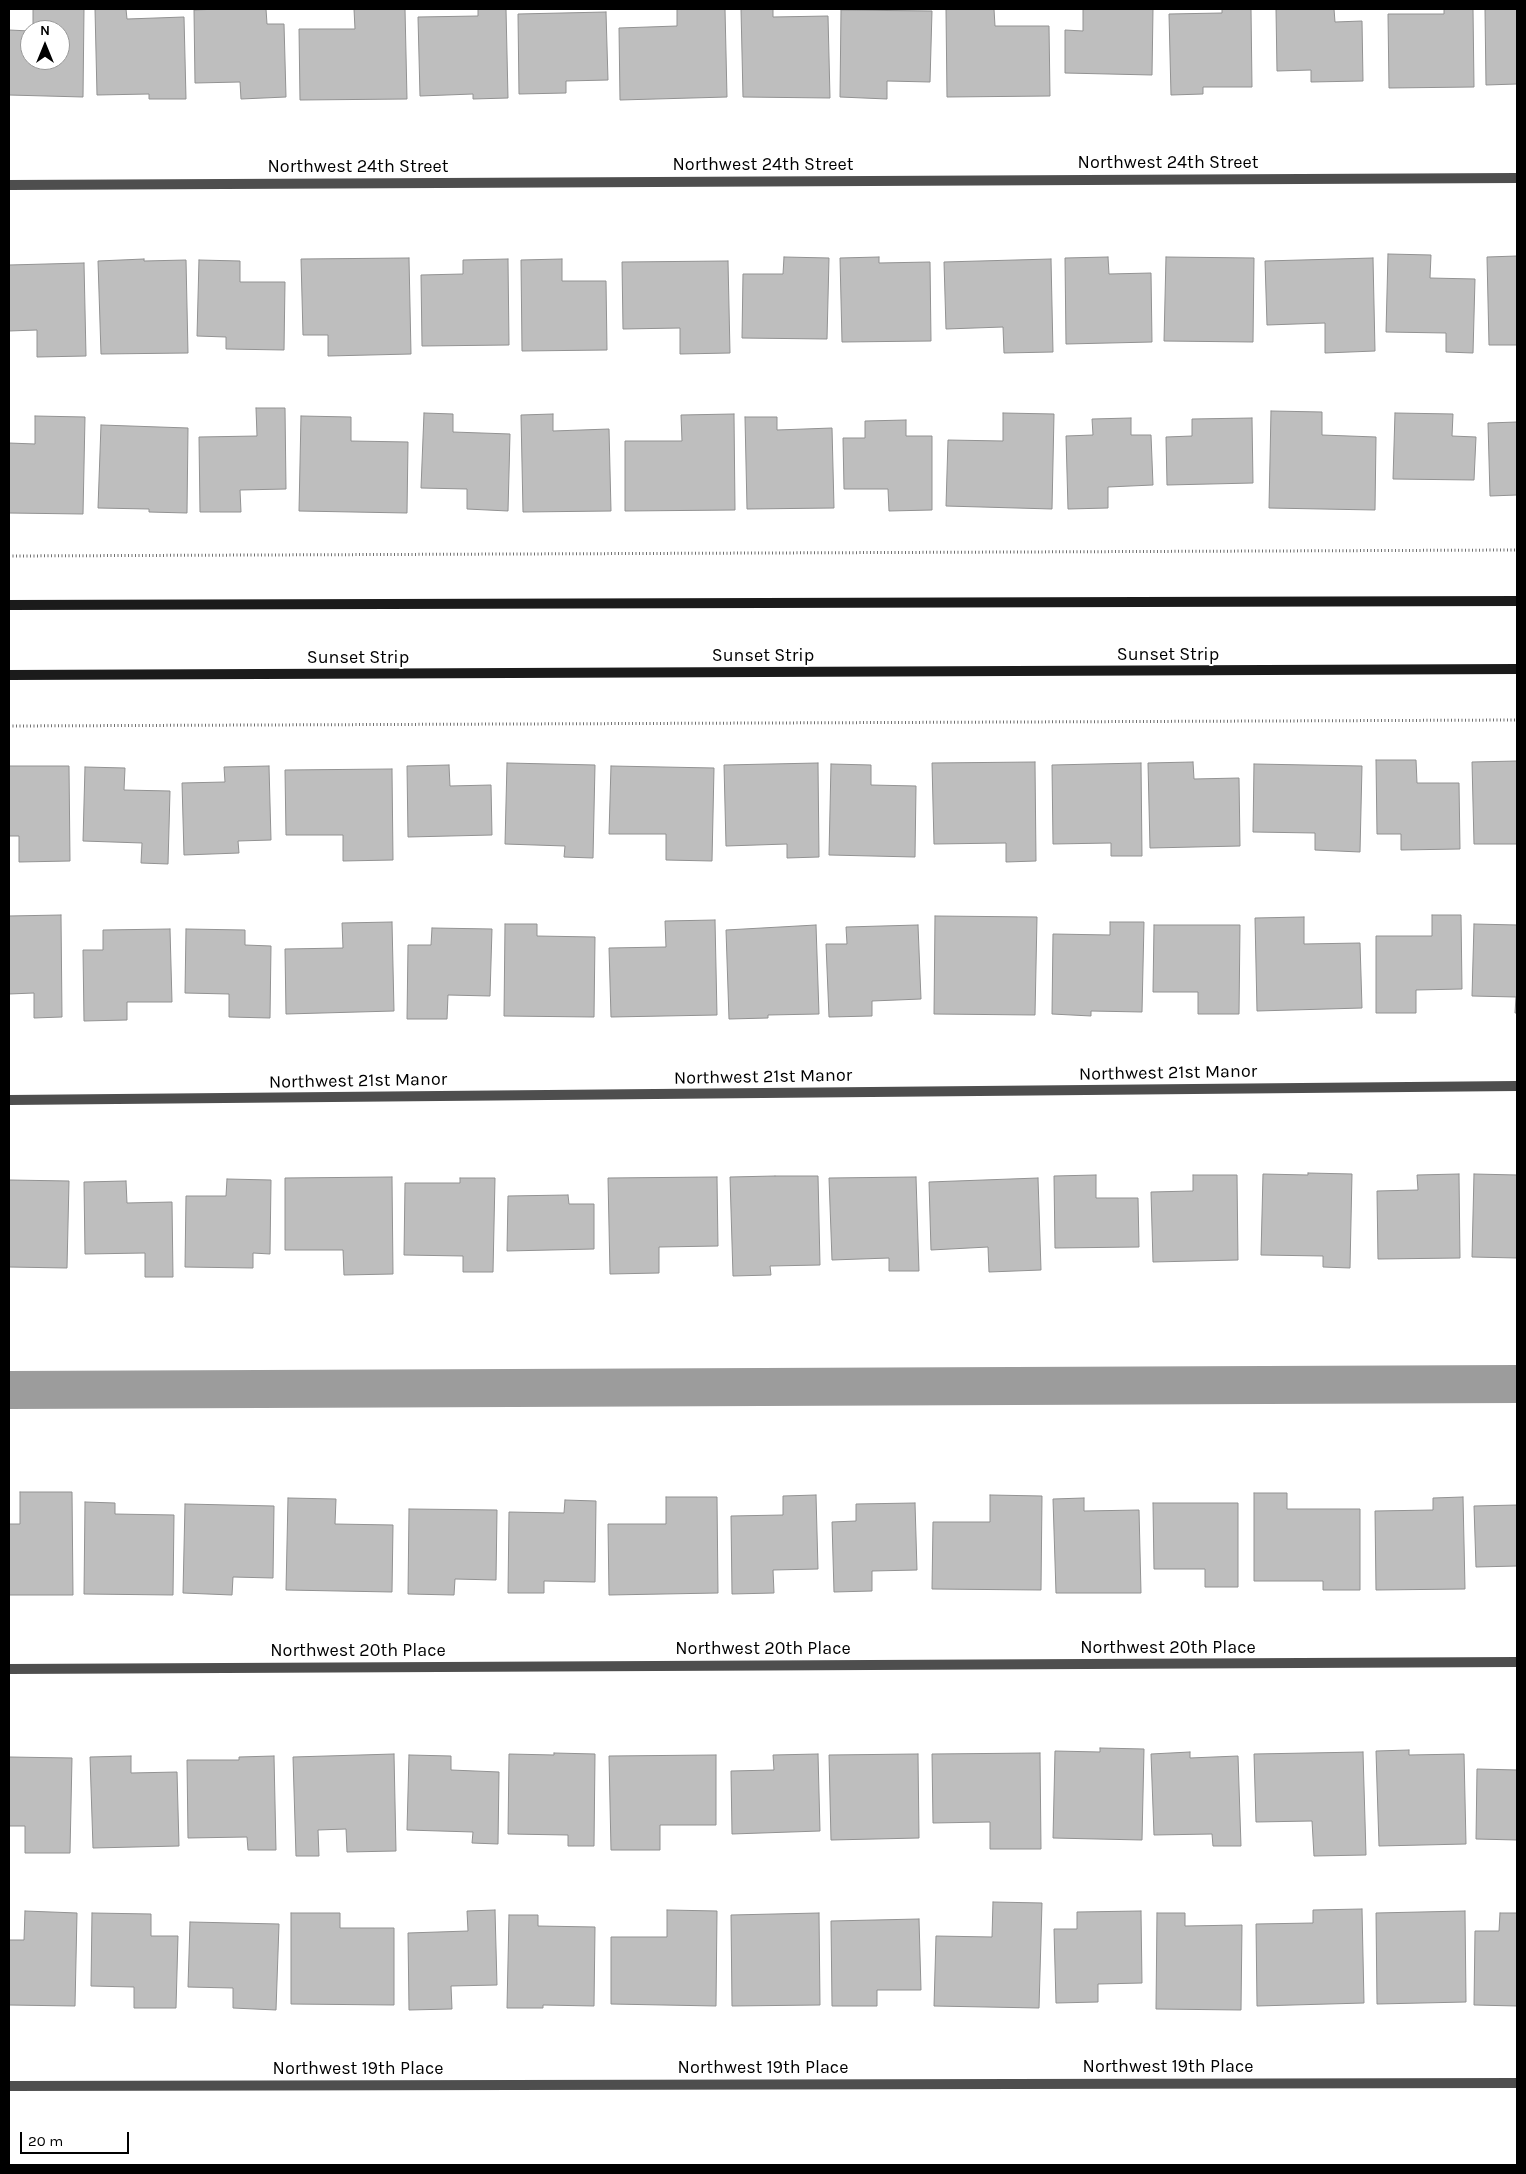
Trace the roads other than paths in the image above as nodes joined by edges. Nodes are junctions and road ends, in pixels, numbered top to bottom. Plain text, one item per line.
1 (1517, 178) edge
2 (9, 185) edge
3 (1517, 601) edge
4 (9, 605) edge
5 (1517, 670) edge
6 (9, 675) edge
7 (1517, 1086) edge
8 (9, 1100) edge
9 (1517, 1662) edge
10 (9, 1669) edge
11 (1517, 2083) edge
12 (9, 2086) edge

1 - 2 street, Northwest 24th Street
3 - 4 street
5 - 6 street, Sunset Strip
7 - 8 street, Northwest 21st Manor
9 - 10 street, Northwest 20th Place
11 - 12 street, Northwest 19th Place

